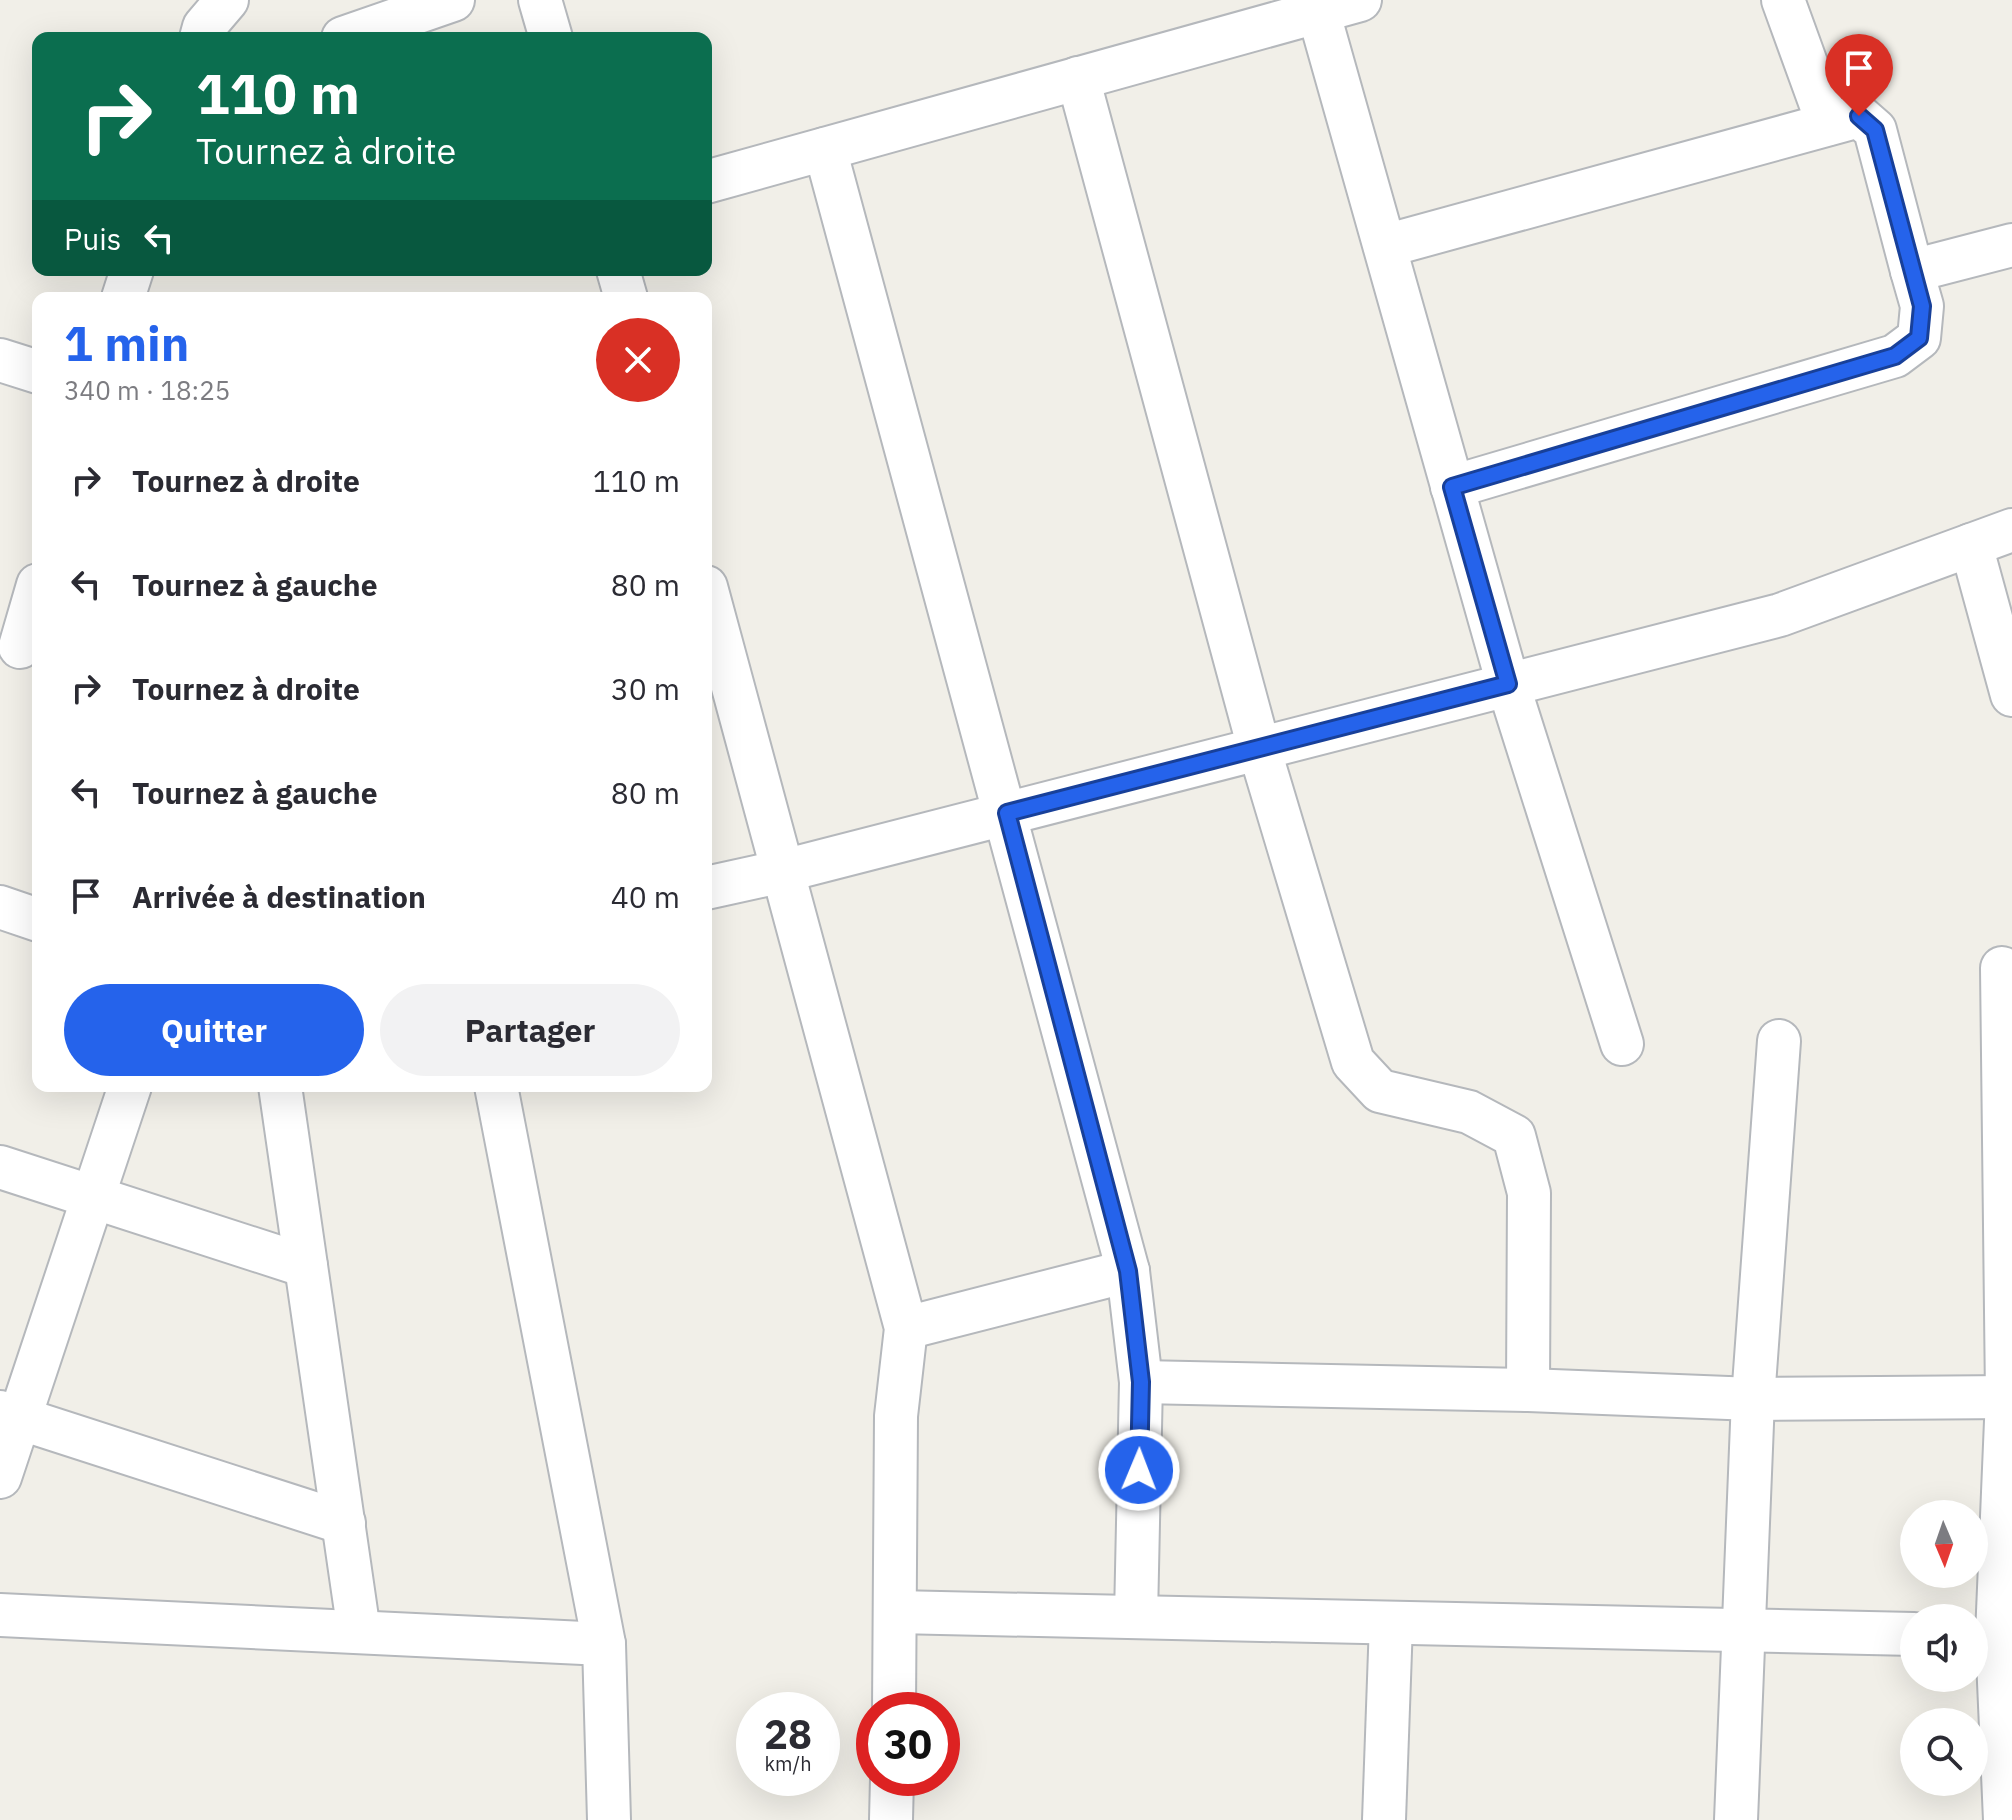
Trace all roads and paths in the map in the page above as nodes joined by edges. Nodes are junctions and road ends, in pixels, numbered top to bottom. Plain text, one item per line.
1 (227, 0) edge
2 (453, 0) edge
3 (540, 0) edge
4 (1360, 0) edge
5 (1783, 0) edge
6 (1317, 6) edge
7 (203, 32) edge
8 (360, 32) edge
9 (549, 32) edge
10 (1078, 78) junction
11 (1828, 124) junction
12 (825, 149) junction
13 (712, 180) edge
14 (2012, 245) edge
15 (1385, 246) junction
16 (1912, 271) junction
17 (0, 360) edge
18 (32, 370) edge
19 (1452, 487) junction
20 (2012, 530) edge
21 (1971, 545) junction
22 (32, 605) edge
23 (712, 609) edge
24 (19, 647) edge
25 (1508, 684) junction
26 (2012, 695) edge
27 (1259, 748) junction
28 (1007, 813) junction
29 (783, 871) junction
30 (712, 887) edge
31 (0, 907) edge
32 (32, 918) edge
33 (2002, 968) dead end
34 (1779, 1041) dead end
35 (1622, 1044) dead end
36 (128, 1092) edge
37 (281, 1092) edge
38 (497, 1092) edge
39 (0, 1167) edge
40 (93, 1197) junction
41 (306, 1266) junction
42 (1128, 1271) junction
43 (906, 1328) junction
44 (1141, 1382) junction
45 (1528, 1390) junction
46 (2009, 1397) edge
47 (1753, 1399) junction
48 (10, 1415) edge
49 (0, 1477) edge
50 (344, 1523) junction
51 (896, 1612) junction
52 (0, 1615) edge
53 (1988, 1615) edge
54 (1136, 1617) junction
55 (1391, 1623) junction
56 (359, 1632) junction
57 (1745, 1632) junction
58 (1900, 1634) edge
59 (604, 1644) junction
60 (1988, 1655) edge
61 (894, 1692) edge
62 (892, 1796) edge
63 (609, 1820) edge
64 (891, 1820) edge
65 (1384, 1820) edge
66 (1736, 1820) edge
67 (2005, 1820) edge

1 - 7 street
2 - 8 street
3 - 9 street
4 - 6 street
5 - 11 street
6 - 10 street
6 - 15 street
10 - 12 street
10 - 27 street
11 - 15 street
11 - 16 street
12 - 13 street
12 - 28 street
14 - 16 street
15 - 19 street
16 - 19 street
17 - 18 street
19 - 25 street
20 - 21 street
21 - 25 street
21 - 26 street
22 - 24 street
23 - 29 street
25 - 27 street
25 - 35 street
27 - 28 street
27 - 45 street
28 - 29 street
28 - 42 street
29 - 30 street
29 - 43 street
31 - 32 street
33 - 46 street
34 - 47 street
36 - 40 street
37 - 41 street
38 - 59 street
39 - 40 street
40 - 41 street
40 - 48 street
41 - 50 street
42 - 43 street
42 - 44 street
43 - 51 street
44 - 45 street
44 - 54 street
45 - 47 street
46 - 47 street
46 - 53 street
47 - 57 street
48 - 49 street
48 - 50 street
50 - 56 street
51 - 54 street
51 - 61 street
52 - 56 street
54 - 55 street
55 - 57 street
55 - 65 street
56 - 59 street
57 - 58 street
57 - 66 street
59 - 63 street
60 - 67 street
62 - 64 street

